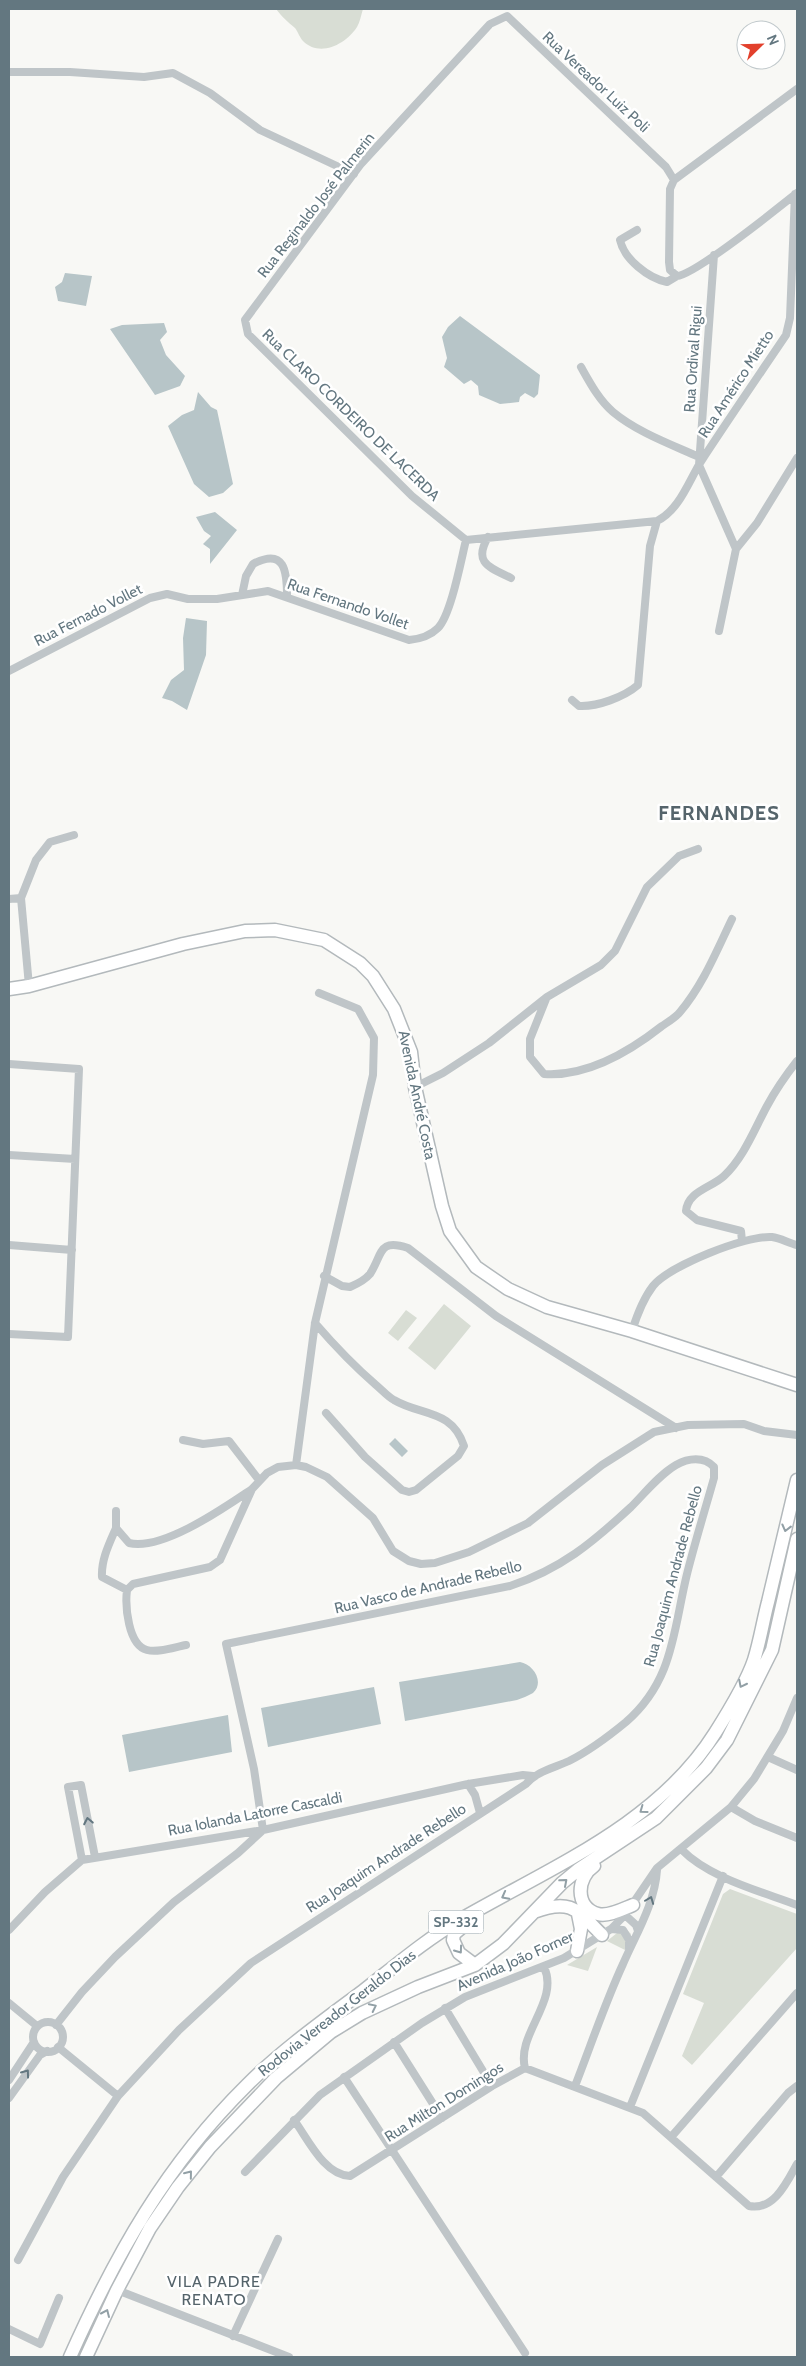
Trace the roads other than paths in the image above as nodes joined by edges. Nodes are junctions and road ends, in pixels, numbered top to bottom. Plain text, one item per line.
1 (507, 16) joint
2 (9, 72) edge
3 (797, 89) edge
4 (354, 174) junction
5 (674, 180) junction
6 (796, 194) edge
7 (637, 230) dead end
8 (714, 255) junction
9 (680, 276) junction
10 (248, 334) joint
11 (581, 367) dead end
12 (797, 458) edge
13 (699, 461) junction
14 (657, 521) junction
15 (488, 537) junction
16 (466, 540) junction
17 (736, 549) junction
18 (511, 578) dead end
19 (242, 595) junction
20 (287, 596) junction
21 (720, 631) dead end
22 (9, 671) edge
23 (572, 700) dead end
24 (74, 835) dead end
25 (698, 849) dead end
26 (21, 898) junction
27 (9, 899) edge
28 (732, 918) dead end
29 (29, 986) junction
30 (9, 989) edge
31 (319, 993) dead end
32 (547, 997) junction
33 (797, 1061) edge
34 (9, 1064) edge
35 (415, 1087) junction
36 (9, 1155) edge
37 (76, 1159) junction
38 (742, 1241) junction
39 (9, 1245) edge
40 (797, 1245) edge
41 (72, 1250) junction
42 (324, 1276) junction
43 (315, 1322) junction
44 (632, 1331) junction
45 (9, 1334) edge
46 (791, 1378) edge
47 (797, 1385) edge
48 (326, 1414) dead end
49 (676, 1428) junction
50 (797, 1435) edge
51 (182, 1440) dead end
52 (296, 1465) junction
53 (714, 1467) joint
54 (259, 1480) junction
55 (797, 1480) edge
56 (252, 1489) junction
57 (116, 1511) dead end
58 (116, 1528) junction
59 (797, 1539) edge
60 (127, 1590) junction
61 (186, 1645) dead end
62 (797, 1698) edge
63 (796, 1707) edge
64 (768, 1757) junction
65 (797, 1770) edge
66 (533, 1776) junction
67 (468, 1784) junction
68 (731, 1807) junction
69 (480, 1813) junction
70 (263, 1830) junction
71 (797, 1838) edge
72 (609, 1849) junction
73 (681, 1850) junction
74 (95, 1857) junction
75 (82, 1860) junction
76 (657, 1868) junction
77 (723, 1876) junction
78 (797, 1905) edge
79 (483, 1908) junction
80 (629, 1910) junction
81 (529, 1914) junction
82 (578, 1914) junction
83 (9, 1930) edge
84 (638, 1931) junction
85 (607, 1932) junction
86 (577, 1950) junction
87 (629, 1952) junction
88 (475, 1965) junction
89 (544, 1967) junction
90 (797, 1993) edge
91 (9, 2003) edge
92 (445, 2008) junction
93 (56, 2025) junction
94 (37, 2026) junction
95 (34, 2042) junction
96 (394, 2042) junction
97 (58, 2047) junction
98 (47, 2051) junction
99 (525, 2068) junction
100 (344, 2077) junction
101 (9, 2080) edge
102 (492, 2086) junction
103 (575, 2086) junction
104 (797, 2086) edge
105 (118, 2096) junction
106 (9, 2098) edge
107 (630, 2107) junction
108 (442, 2118) junction
109 (294, 2120) junction
110 (672, 2136) junction
111 (392, 2150) junction
112 (797, 2164) edge
113 (245, 2172) dead end
114 (716, 2177) junction
115 (278, 2239) dead end
116 (18, 2260) dead end
117 (117, 2290) junction
118 (59, 2298) dead end
119 (9, 2329) edge
120 (233, 2336) junction
121 (525, 2354) dead end
122 (70, 2357) edge
123 (86, 2357) edge
124 (289, 2357) edge

1 - 4 street, Rua Reginaldo José Palmerin
1 - 5 street, Rua Vereador Luiz Poli
2 - 4 street
3 - 5 street
4 - 10 street, Rua Reginaldo José Palmerin
5 - 9 street
6 - 8 street
6 - 13 street, Rua Américo Mietto
7 - 9 street
8 - 9 street
8 - 13 street, Rua Ordival Rigui
10 - 16 street, Rua CLARO CORDEIRO DE LACERDA
11 - 13 street
12 - 17 street
13 - 14 street, Rua Américo Mietto
13 - 17 street
14 - 15 street
14 - 23 street
15 - 16 street
15 - 18 street
16 - 20 street, Rua Fernando Vollet
17 - 21 street
19 - 20 street, Rua Fernando Vollet
19 - 20 street
19 - 22 street, Rua Fernado Vollet
24 - 26 street
25 - 32 street
26 - 27 street
26 - 29 street
28 - 32 street
29 - 30 main road, Avenida André Costa
29 - 35 main road, Avenida André Costa
31 - 42 street
32 - 35 street
33 - 38 street
34 - 37 street
35 - 44 main road, Avenida André Costa
36 - 37 street
37 - 41 street
38 - 40 street
38 - 44 street
39 - 41 street
41 - 45 street
42 - 43 street
42 - 49 street
43 - 48 street
43 - 52 street
44 - 46 main road, Avenida André Costa
46 - 47 main road, Avenida André Costa
49 - 50 street
49 - 52 street
51 - 54 street
52 - 54 street
53 - 66 street, Rua Joaquim Andrade Rebello
53 - 70 street, Rua Vasco de Andrade Rebello
54 - 56 street
55 -> 79 main road, Rodovia Vereador Geraldo Dias / SP-332
56 - 58 street
56 - 60 street
57 - 58 street
58 - 60 street
59 - 72 main road, Rodovia Vereador Geraldo Dias / SP-332
60 - 61 street
62 - 63 street, Avenida João Forner
63 - 64 street, Avenida João Forner
64 - 65 street
64 - 68 street, Avenida João Forner
66 - 67 street, Rua Iolanda Latorre Cascaldi
66 - 69 street, Rua Joaquim Andrade Rebello
67 - 69 street
67 - 70 street, Rua Iolanda Latorre Cascaldi
68 - 71 street
68 - 73 street, Avenida João Forner
69 - 105 street, Rua Joaquim Andrade Rebello
70 - 74 street, Rua Iolanda Latorre Cascaldi
70 - 93 street
72 - 80 main road
81 -> 72 main road, Rodovia Vereador Geraldo Dias / SP-332
73 - 76 street, Avenida João Forner
73 - 77 street
74 - 75 street, Rua Iolanda Latorre Cascaldi
74 -> 75 street
75 - 83 street, Rua Iolanda Latorre Cascaldi
76 - 80 street, Avenida João Forner
84 -> 76 street
77 - 78 street
77 - 107 street
79 -> 88 main road
79 - 122 main road, Rodovia Vereador Geraldo Dias / SP-332
80 - 84 street
80 - 85 street, Avenida João Forner
81 - 82 main road
81 - 88 main road, Rodovia Vereador Geraldo Dias / SP-332
82 - 85 main road
82 - 86 main road
84 - 87 street
85 - 86 street, Avenida João Forner
85 - 87 street
86 - 89 street, Avenida João Forner
87 - 103 street
117 -> 88 main road, Rodovia Vereador Geraldo Dias / SP-332
89 - 92 street, Avenida João Forner
89 - 99 street
90 - 110 street
91 - 94 street
92 - 96 street, Avenida João Forner
92 - 102 street
93 - 94 street
93 - 97 street
94 - 95 street
95 - 98 street
95 - 101 street
96 - 100 street, Avenida João Forner
96 - 108 street
97 - 98 street
97 - 105 street
106 -> 98 street
99 - 102 street, Rua Milton Domingos
99 - 103 street, Rua Milton Domingos
100 - 109 street, Avenida João Forner
100 - 111 street
102 - 108 street, Rua Milton Domingos
103 - 107 street, Rua Milton Domingos
104 - 114 street
105 - 116 street, Rua Joaquim Andrade Rebello
107 - 110 street, Rua Milton Domingos
108 - 111 street, Rua Milton Domingos
109 - 111 street, Rua Milton Domingos
109 - 113 street, Avenida João Forner
110 - 114 street, Rua Milton Domingos
111 - 121 street
112 - 114 street, Rua Milton Domingos
115 - 120 street
117 - 120 street
123 -> 117 main road, Rodovia Vereador Geraldo Dias / SP-332
118 - 119 street
120 - 124 street

